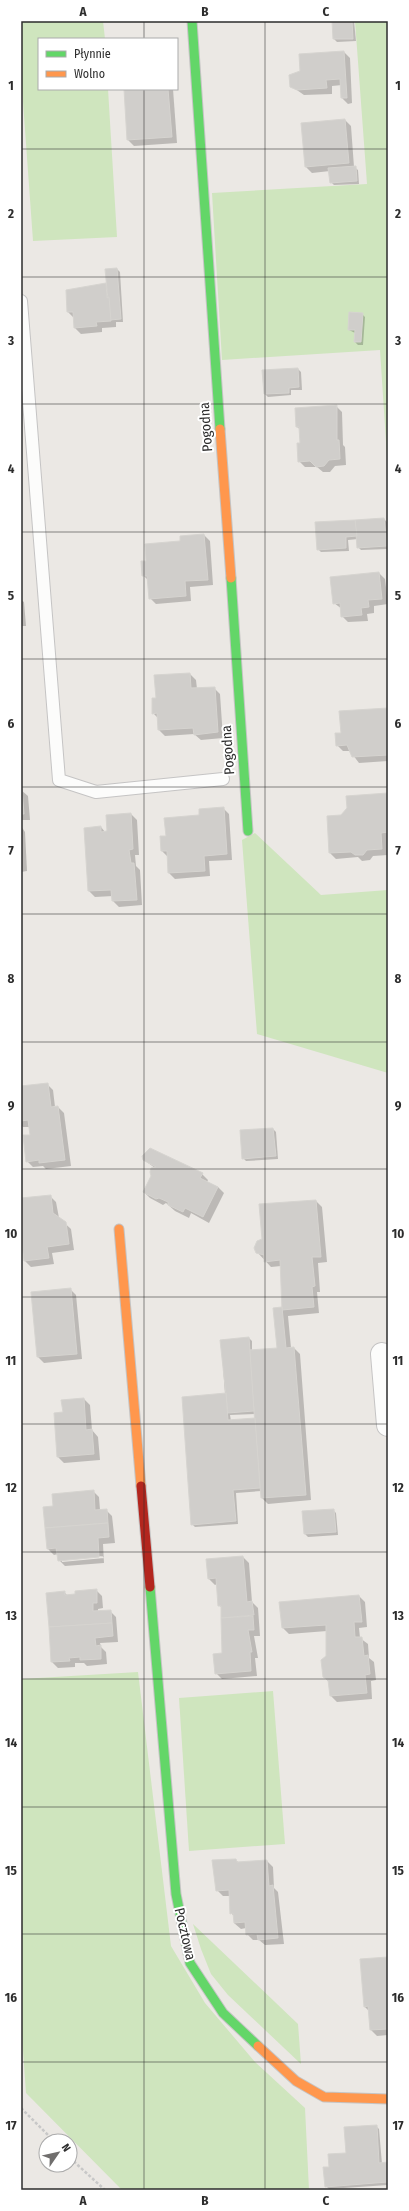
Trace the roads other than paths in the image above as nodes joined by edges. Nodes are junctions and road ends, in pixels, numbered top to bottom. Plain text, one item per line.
1 (192, 21) edge
2 (21, 301) edge
3 (223, 779) dead end
4 (248, 831) dead end
5 (118, 1229) dead end
6 (382, 1354) dead end
7 (388, 1425) edge
8 (388, 2099) edge

1 - 4 street, Pogodna
2 - 3 lane
5 - 8 street, Pocztowa
6 - 7 street

